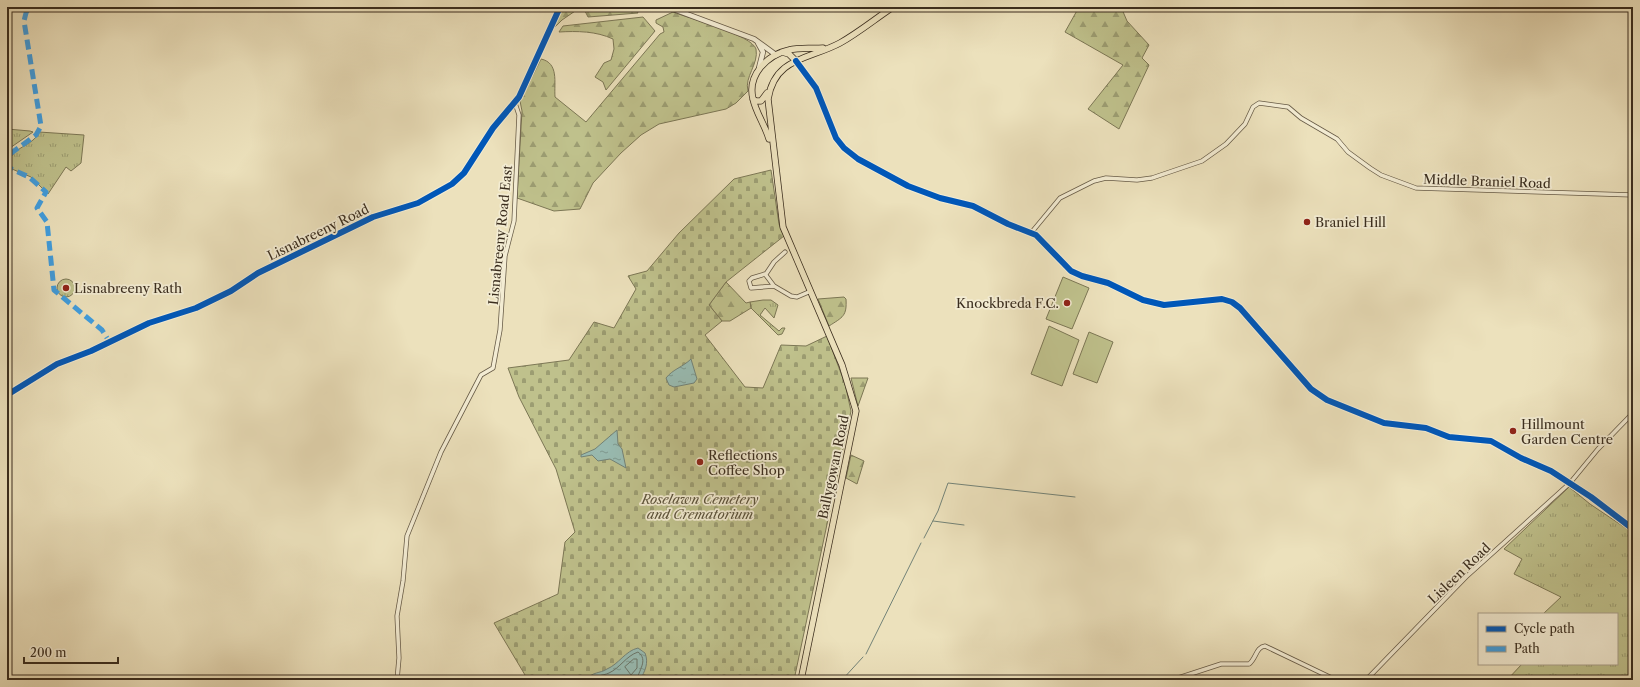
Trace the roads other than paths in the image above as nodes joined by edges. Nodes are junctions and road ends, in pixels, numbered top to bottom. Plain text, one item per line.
1 (560, 7) edge
2 (668, 7) edge
3 (893, 7) edge
4 (754, 38) junction
5 (831, 47) junction
6 (782, 52) junction
7 (776, 55) junction
8 (794, 62) junction
9 (758, 71) junction
10 (770, 87) junction
11 (753, 99) junction
12 (515, 103) junction
13 (773, 151) junction
14 (1633, 195) edge
15 (1031, 232) junction
16 (785, 252) dead end
17 (766, 274) junction
18 (774, 286) junction
19 (810, 291) junction
20 (7, 395) edge
21 (1633, 413) edge
22 (1570, 483) junction
23 (1633, 529) edge
24 (397, 680) edge
25 (801, 680) edge
26 (1172, 680) edge
27 (1336, 680) edge
28 (1366, 680) edge

1 - 12 street, Lisnabreeny Road
2 - 4 street
3 - 5 main road, Ballygowan Road
4 - 7 street
4 - 9 street
5 - 6 main road, Ballygowan Road
5 - 8 main road, Ballygowan Road
6 - 7 main road, Ballygowan Road
6 - 8 main road
7 - 9 main road, Ballygowan Road
8 - 10 main road, Ballygowan Road
8 - 15 street
9 - 11 main road, Ballygowan Road
10 - 11 main road
10 - 13 main road, Ballygowan Road
11 - 13 main road, Ballygowan Road
12 - 20 street, Lisnabreeny Road
12 - 24 street, Lisnabreeny Road East
13 - 19 main road, Ballygowan Road
14 - 15 street, Middle Braniel Road
15 - 22 street
16 - 17 street
17 - 18 street
17 - 18 street
18 - 19 street
19 - 25 main road, Ballygowan Road
21 - 22 street, Lisleen Road
22 - 23 street
22 - 28 street, Lisleen Road
26 - 27 street

